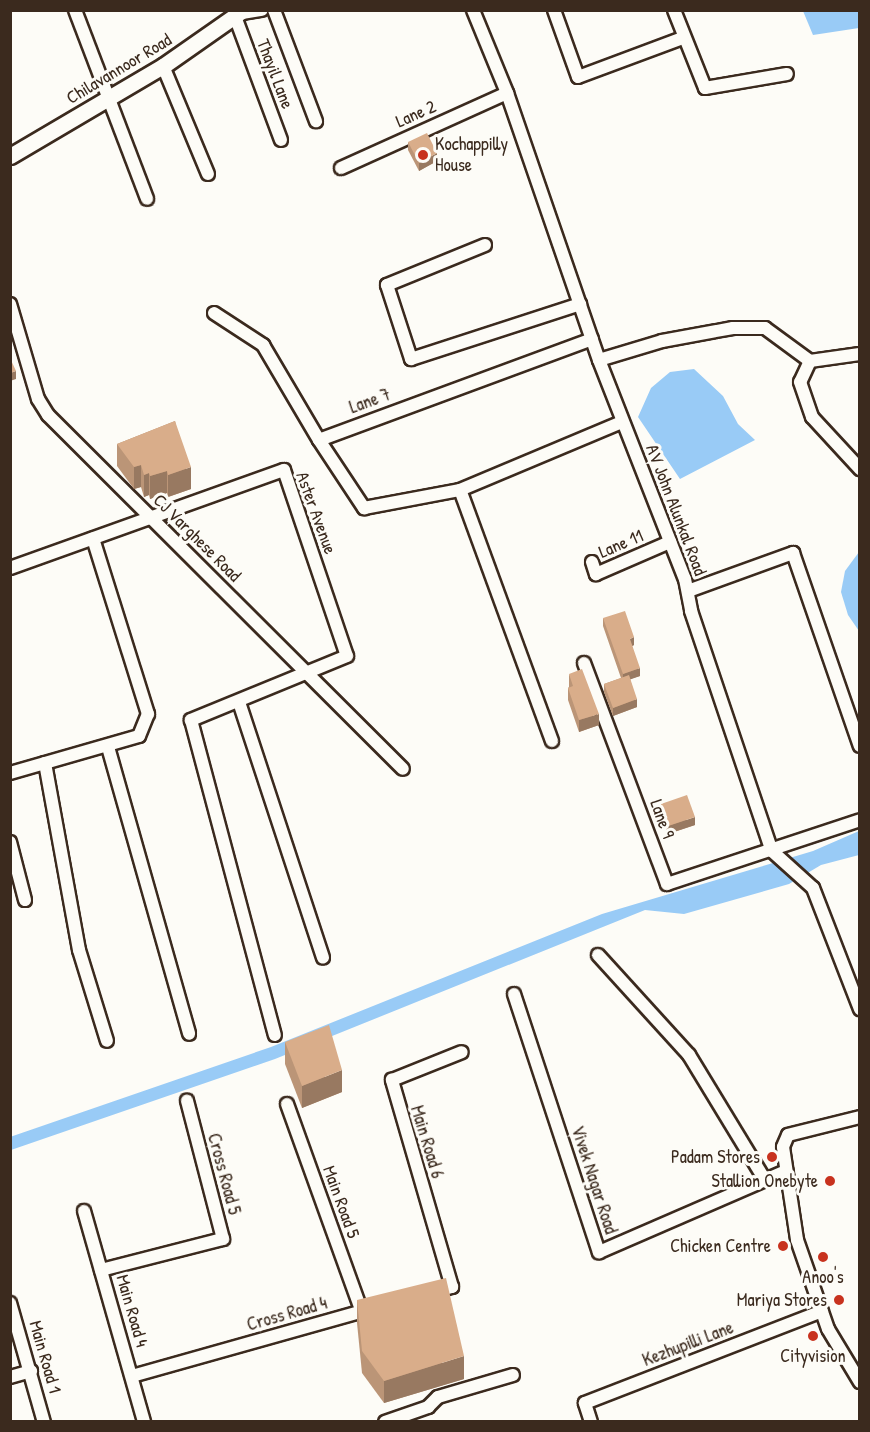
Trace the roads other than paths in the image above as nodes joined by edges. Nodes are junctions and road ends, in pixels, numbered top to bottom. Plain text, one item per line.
1 (75, 10) edge
2 (262, 10) edge
3 (274, 10) edge
4 (473, 10) edge
5 (554, 10) edge
6 (675, 10) edge
7 (240, 14) edge
8 (683, 38) junction
9 (163, 66) junction
10 (787, 74) dead end
11 (507, 93) junction
12 (106, 98) junction
13 (316, 121) dead end
14 (281, 140) dead end
15 (10, 156) edge
16 (340, 168) dead end
17 (208, 174) dead end
18 (147, 199) dead end
19 (485, 245) dead end
20 (10, 304) edge
21 (580, 304) junction
22 (214, 313) dead end
23 (592, 339) junction
24 (860, 354) edge
25 (599, 360) junction
26 (810, 362) junction
27 (622, 422) junction
28 (319, 440) junction
29 (860, 469) edge
30 (460, 490) junction
31 (436, 499) dead end
32 (151, 517) junction
33 (93, 538) junction
34 (670, 542) junction
35 (592, 562) dead end
36 (10, 568) edge
37 (688, 591) junction
38 (584, 663) dead end
39 (305, 673) junction
40 (239, 702) junction
41 (552, 741) dead end
42 (860, 746) edge
43 (108, 747) junction
44 (45, 763) junction
45 (403, 770) dead end
46 (10, 773) edge
47 (860, 820) edge
48 (10, 842) edge
49 (772, 851) junction
50 (25, 900) dead end
51 (598, 955) dead end
52 (323, 958) dead end
53 (514, 994) dead end
54 (860, 1010) edge
55 (189, 1034) dead end
56 (275, 1035) dead end
57 (107, 1041) dead end
58 (462, 1052) dead end
59 (187, 1101) dead end
60 (287, 1104) dead end
61 (860, 1117) edge
62 (786, 1171) junction
63 (765, 1180) junction
64 (84, 1211) dead end
65 (101, 1270) junction
66 (418, 1297) edge
67 (10, 1303) edge
68 (384, 1306) edge
69 (822, 1311) junction
70 (362, 1312) junction
71 (31, 1371) junction
72 (513, 1375) dead end
73 (132, 1376) junction
74 (10, 1377) edge
75 (860, 1382) edge
76 (44, 1422) edge
77 (144, 1422) edge
78 (385, 1422) edge
79 (591, 1422) edge

1 - 12 street
2 - 7 street
3 - 13 street
4 - 11 street, AV John Alunkal Road
5 - 8 street
6 - 8 street
7 - 9 street, Chilavannoor Road
7 - 14 street, Thayil Lane
8 - 10 street
9 - 12 street, Chilavannoor Road
9 - 17 street
11 - 16 street, Lane 2
11 - 21 street, AV John Alunkal Road
12 - 15 street, Chilavannoor Road
12 - 18 street
19 - 21 street
20 - 32 street, CJ Varghese Road
21 - 23 street, AV John Alunkal Road
22 - 28 street
23 - 25 street, AV John Alunkal Road
23 - 28 street, Lane 7
24 - 26 street
25 - 26 street
25 - 27 street, AV John Alunkal Road
26 - 29 street
27 - 30 street
27 - 34 street, AV John Alunkal Road
28 - 30 street
30 - 31 street
30 - 41 street
32 - 33 street
32 - 39 street, CJ Varghese Road
32 - 39 street, Aster Avenue
33 - 36 street
33 - 43 street
34 - 35 street, Lane 11
34 - 37 street, AV John Alunkal Road
37 - 42 street
37 - 49 street, AV John Alunkal Road
38 - 49 street, Lane 9
39 - 40 street
39 - 45 street, CJ Varghese Road
40 - 52 street
40 - 56 street
43 - 44 street
43 - 55 street
44 - 46 street
44 - 57 street
47 - 49 street
48 - 50 street
49 - 54 street
51 - 63 street
53 - 63 street, Vivek Nagar Road
58 - 66 street, Main Road 6
59 - 65 street, Cross Road 5
60 - 70 street, Main Road 5
61 - 62 street
62 - 63 street, Vivek Nagar Road
62 - 69 street
64 - 65 street, Main Road 4
65 - 73 street, Main Road 4
67 - 71 street, Main Road 1
68 - 70 street, Cross Road 4
69 - 75 street
69 - 79 street, Kezhupilli Lane
70 - 73 street, Cross Road 4
71 - 74 street
71 - 76 street, Main Road 1
72 - 78 street
73 - 77 street, Main Road 4

